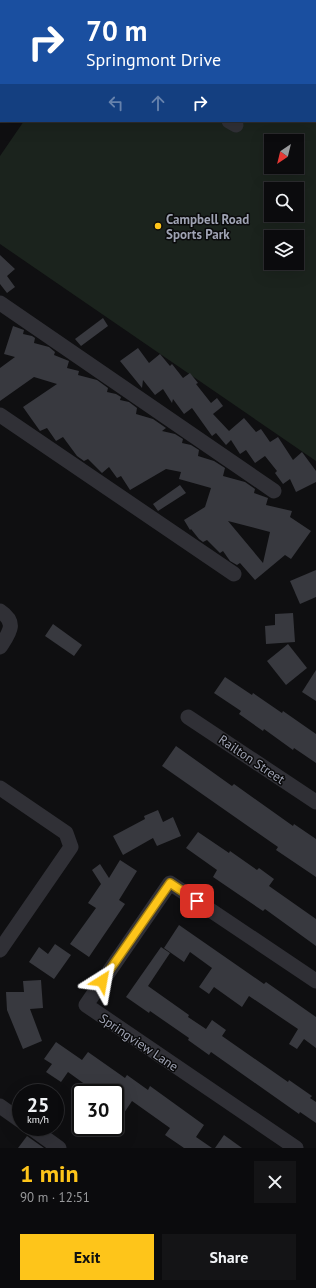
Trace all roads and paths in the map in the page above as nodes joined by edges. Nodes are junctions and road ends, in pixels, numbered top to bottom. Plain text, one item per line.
1 (0, 304) edge
2 (0, 415) edge
3 (274, 491) dead end
4 (234, 574) dead end
5 (0, 611) edge
6 (0, 647) edge
7 (188, 717) dead end
8 (0, 788) edge
9 (316, 802) edge
10 (0, 950) edge
11 (316, 981) edge
12 (0, 1106) edge
13 (12, 1115) edge
14 (42, 1136) edge
15 (59, 1148) edge
16 (296, 1148) edge

1 - 3 street
2 - 4 street
5 - 6 street
7 - 9 street, Railton Street
8 - 10 street
11 - 16 street, Springview Lane
12 - 13 street
14 - 15 street

